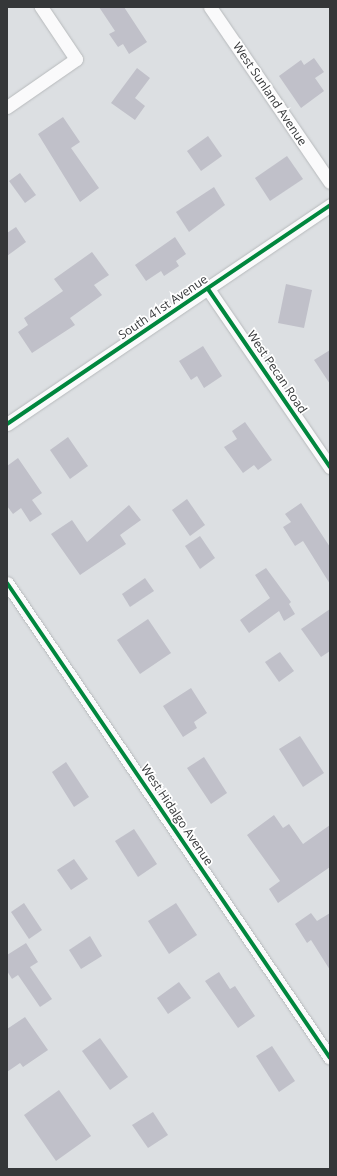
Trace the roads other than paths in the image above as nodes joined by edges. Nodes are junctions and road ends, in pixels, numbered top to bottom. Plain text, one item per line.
1 (41, 7) edge
2 (210, 7) edge
3 (7, 107) edge
4 (330, 182) edge
5 (330, 205) edge
6 (208, 288) junction
7 (7, 424) edge
8 (330, 467) edge
9 (7, 583) edge
10 (330, 1058) edge

1 - 3 street
2 - 4 street, West Sunland Avenue
5 - 6 street, South 41st Avenue
6 - 7 street, South 41st Avenue
6 - 8 street, West Pecan Road
9 - 10 street, West Hidalgo Avenue

